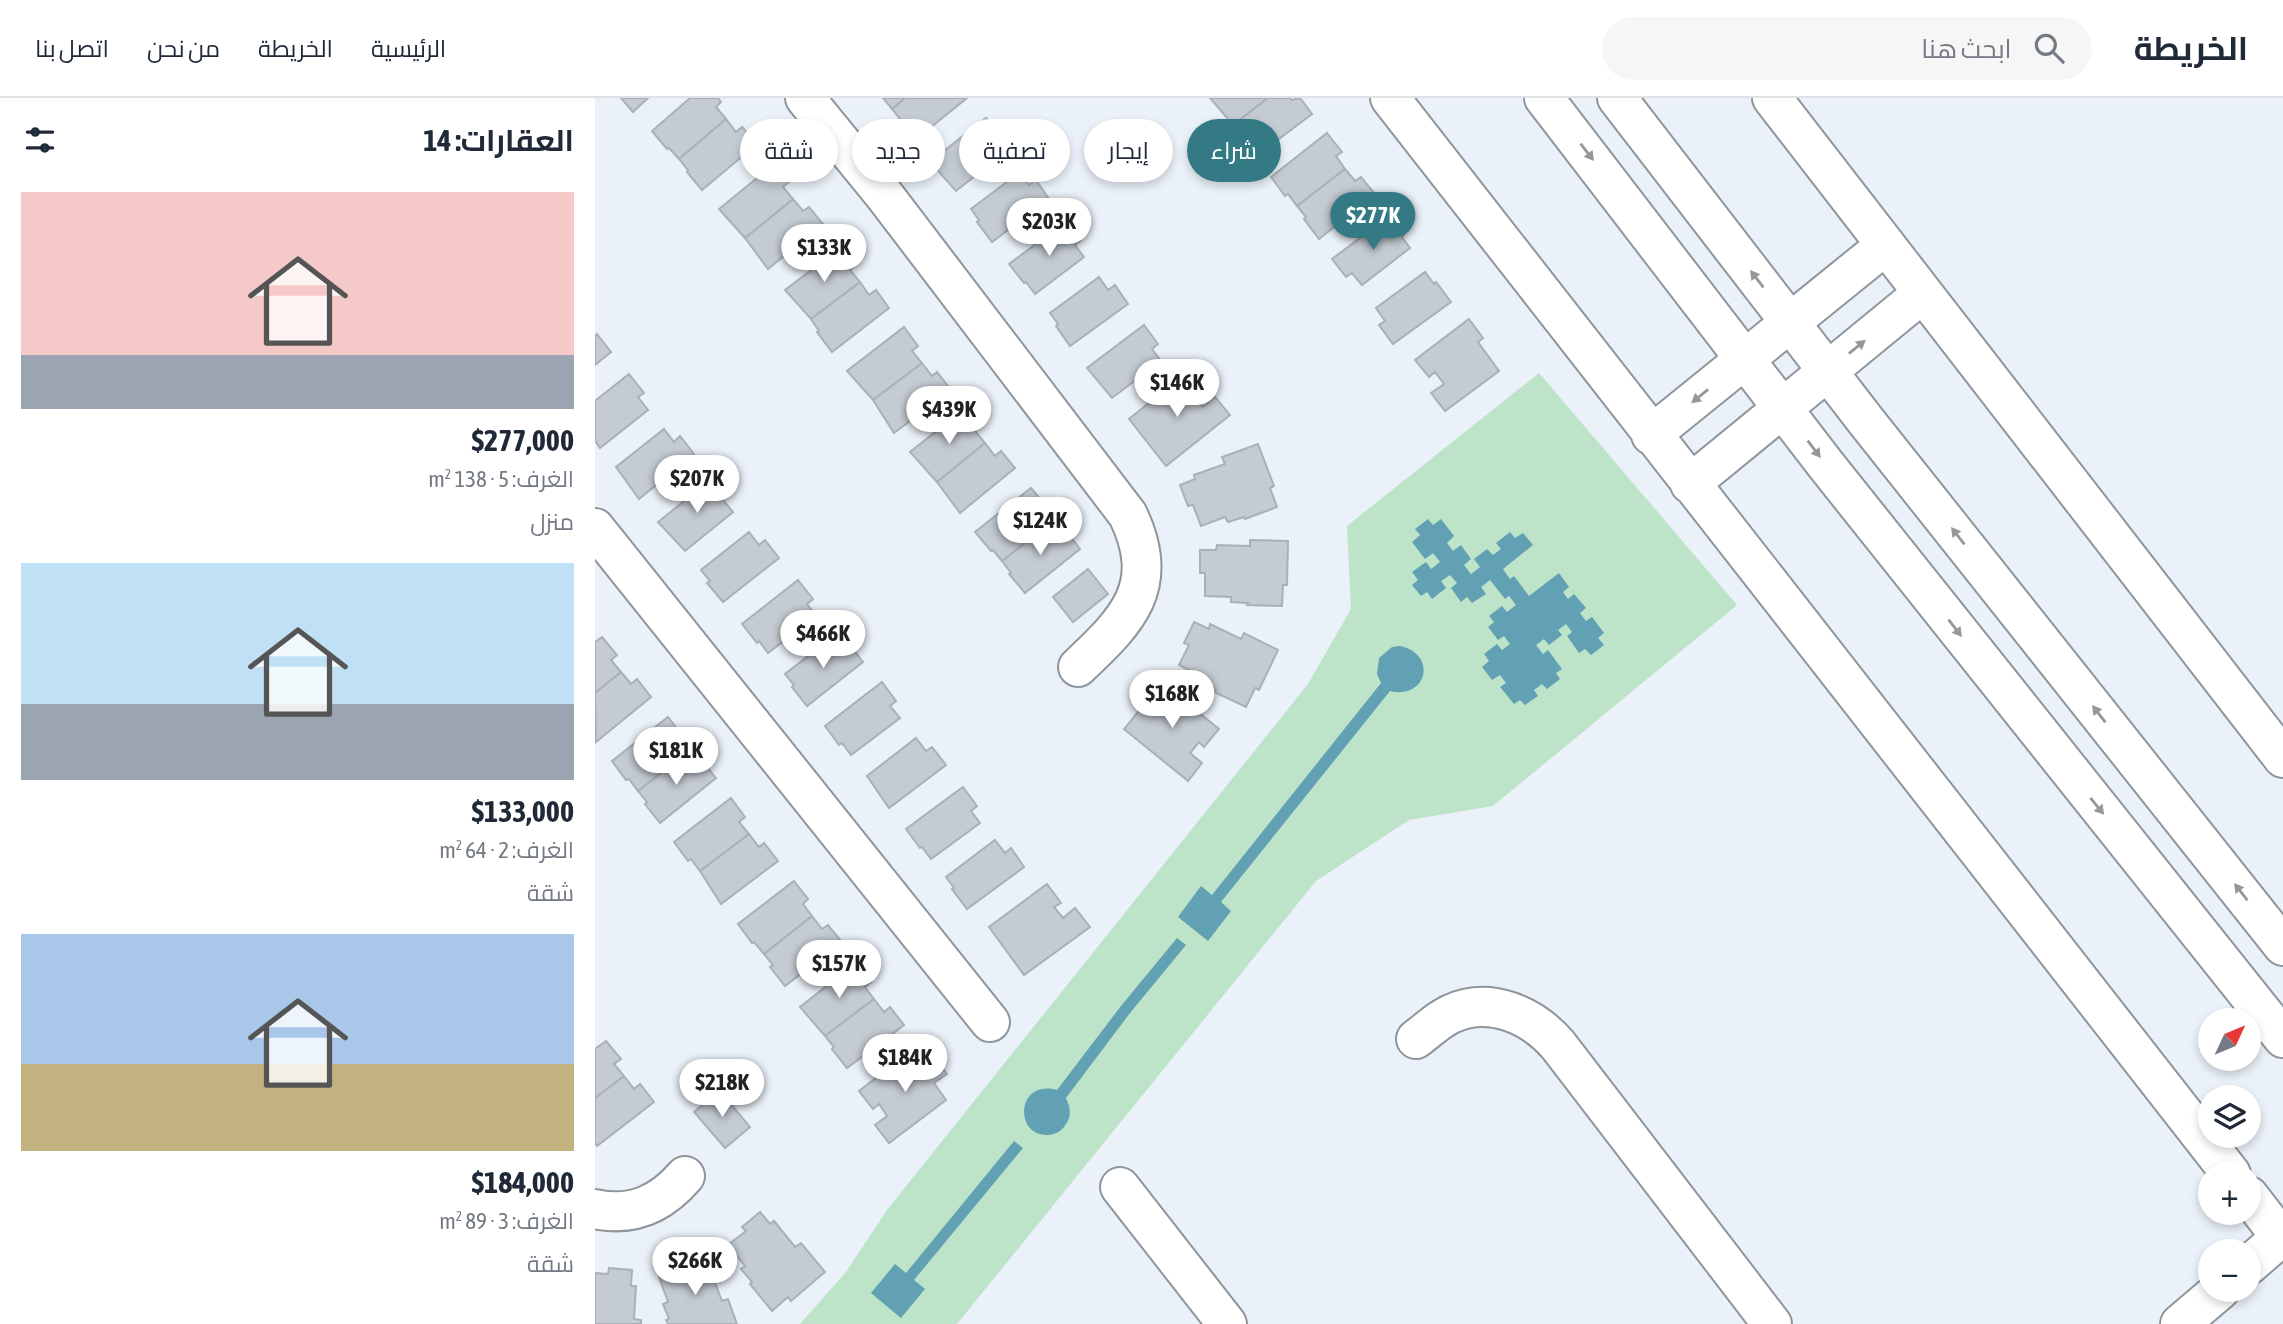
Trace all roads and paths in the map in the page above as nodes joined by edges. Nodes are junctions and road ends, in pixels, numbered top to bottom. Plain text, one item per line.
1 (804, 98) edge
2 (1390, 98) edge
3 (1544, 98) edge
4 (1616, 98) edge
5 (1772, 98) edge
6 (1886, 245) junction
7 (1923, 293) junction
8 (1790, 322) junction
9 (1746, 359) junction
10 (1828, 371) junction
11 (1782, 408) junction
12 (1651, 435) junction
13 (1690, 484) junction
14 (595, 528) edge
15 (607, 568) edge
16 (1078, 667) dead end
17 (2283, 758) edge
18 (2283, 946) edge
19 (990, 1022) dead end
20 (2283, 1038) edge
21 (1416, 1039) dead end
22 (2222, 1162) edge
23 (685, 1176) dead end
24 (1120, 1186) dead end
25 (595, 1209) edge
26 (2261, 1212) edge
27 (2282, 1239) edge
28 (2261, 1256) edge
29 (2206, 1302) edge
30 (1227, 1324) edge
31 (1772, 1324) edge
32 (2180, 1324) edge

1 - 16 street
2 - 12 street
3 -> 9 street
8 -> 4 street
5 - 6 street
6 - 7 street
6 - 8 street
10 -> 7 street
7 - 17 street
8 - 9 street
8 - 10 street
9 - 11 street
9 -> 12 street
10 - 11 street
18 -> 10 street
11 - 13 street
11 -> 20 street
12 - 13 street
13 - 22 street
14 - 15 street
15 - 19 street
21 - 31 street
23 - 25 street
24 - 30 street
26 - 27 street
27 - 28 street
29 - 32 street

